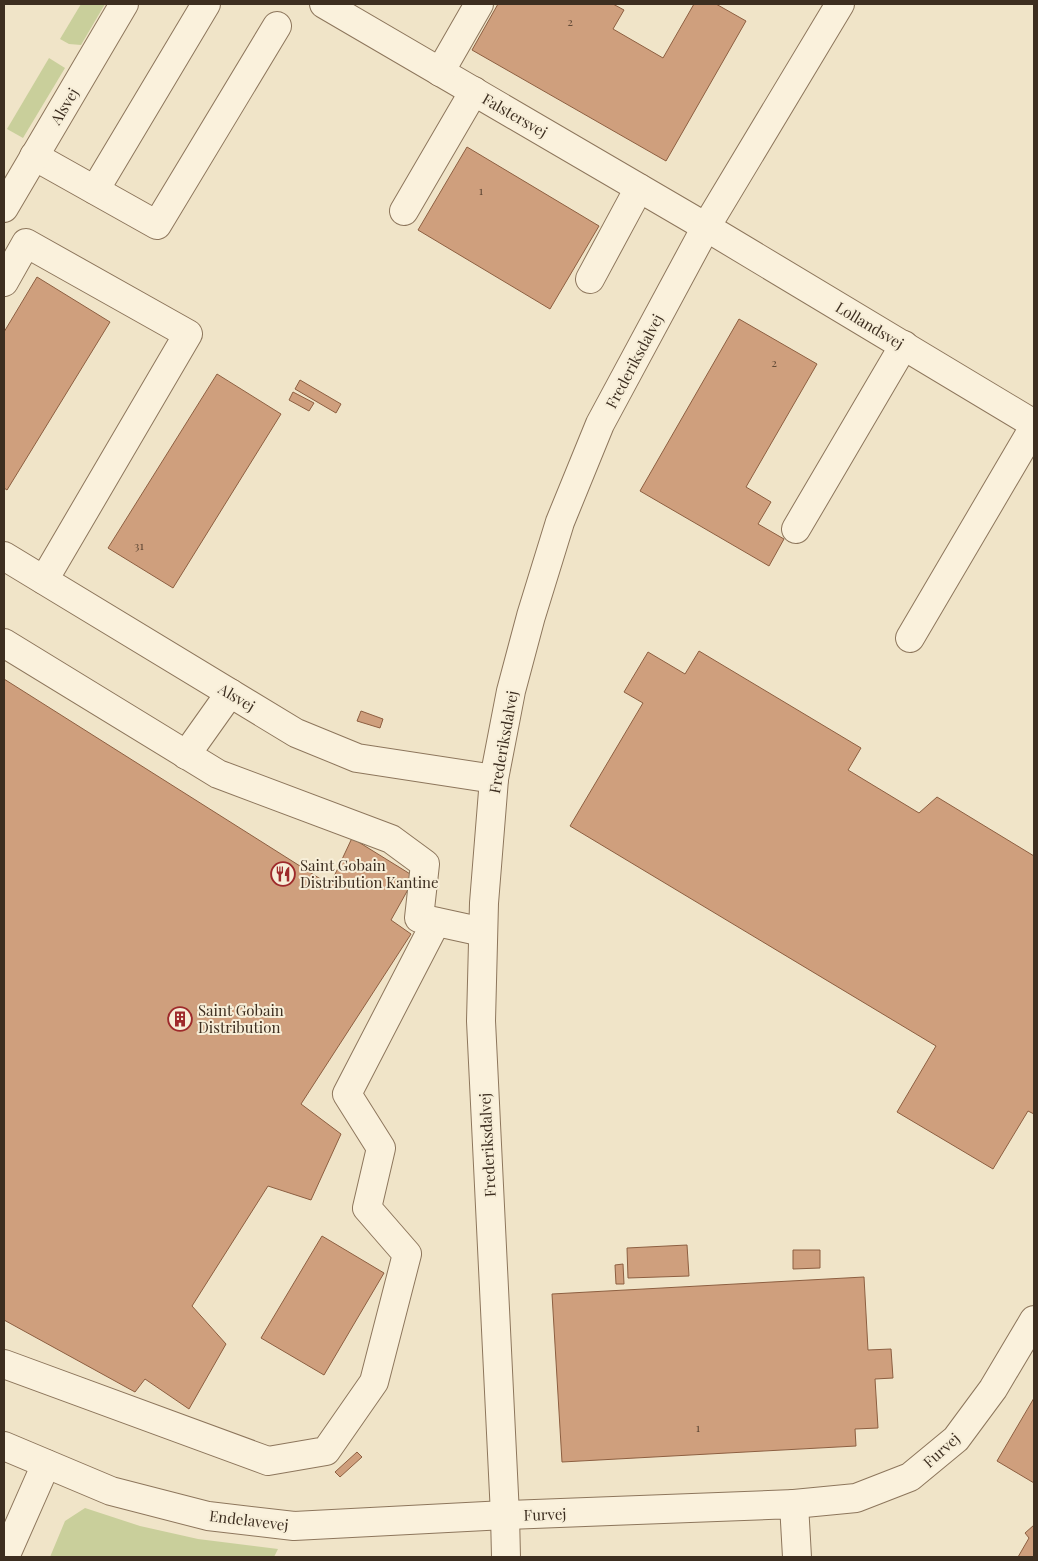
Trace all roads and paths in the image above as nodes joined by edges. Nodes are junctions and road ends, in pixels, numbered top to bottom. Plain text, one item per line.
1 (124, 4) edge
2 (206, 4) edge
3 (324, 4) edge
4 (479, 4) edge
5 (840, 4) edge
6 (277, 26) dead end
7 (440, 72) junction
8 (474, 91) junction
9 (34, 156) junction
10 (639, 188) junction
11 (95, 190) junction
12 (4, 208) edge
13 (404, 211) dead end
14 (706, 227) junction
15 (590, 279) dead end
16 (4, 282) edge
17 (904, 346) junction
18 (1034, 426) edge
19 (796, 529) dead end
20 (4, 556) edge
21 (44, 580) junction
22 (910, 638) dead end
23 (4, 643) edge
24 (230, 693) junction
25 (186, 755) junction
26 (494, 779) junction
27 (436, 922) junction
28 (483, 932) junction
29 (1034, 1320) edge
30 (4, 1364) edge
31 (4, 1446) edge
32 (46, 1464) junction
33 (794, 1504) junction
34 (505, 1515) junction
35 (5, 1557) edge
36 (506, 1557) edge
37 (797, 1557) edge

1 - 9 street, Alsvej
2 - 11 street
3 - 7 street, Falstersvej
4 - 7 street
5 - 14 street, Frederiksdalvej
6 - 11 street
7 - 8 street, Falstersvej
8 - 10 street, Falstersvej
8 - 13 street
9 - 11 street
9 - 12 street, Alsvej
10 - 14 street, Falstersvej
10 - 15 street
14 - 17 street, Lollandsvej
14 - 26 street, Frederiksdalvej
16 - 21 street
17 - 18 street, Lollandsvej
17 - 19 street
18 - 22 street
20 - 21 street, Alsvej
21 - 24 street, Alsvej
23 - 25 street
24 - 25 street
24 - 26 street, Alsvej
25 - 27 street
26 - 28 street, Frederiksdalvej
27 - 28 street
27 - 30 street
28 - 34 street, Frederiksdalvej
29 - 33 street, Furvej
31 - 32 street, Endelavevej
32 - 34 street, Endelavevej
32 - 35 street
33 - 34 street, Furvej
33 - 37 street
34 - 36 street, Frederiksdalvej

